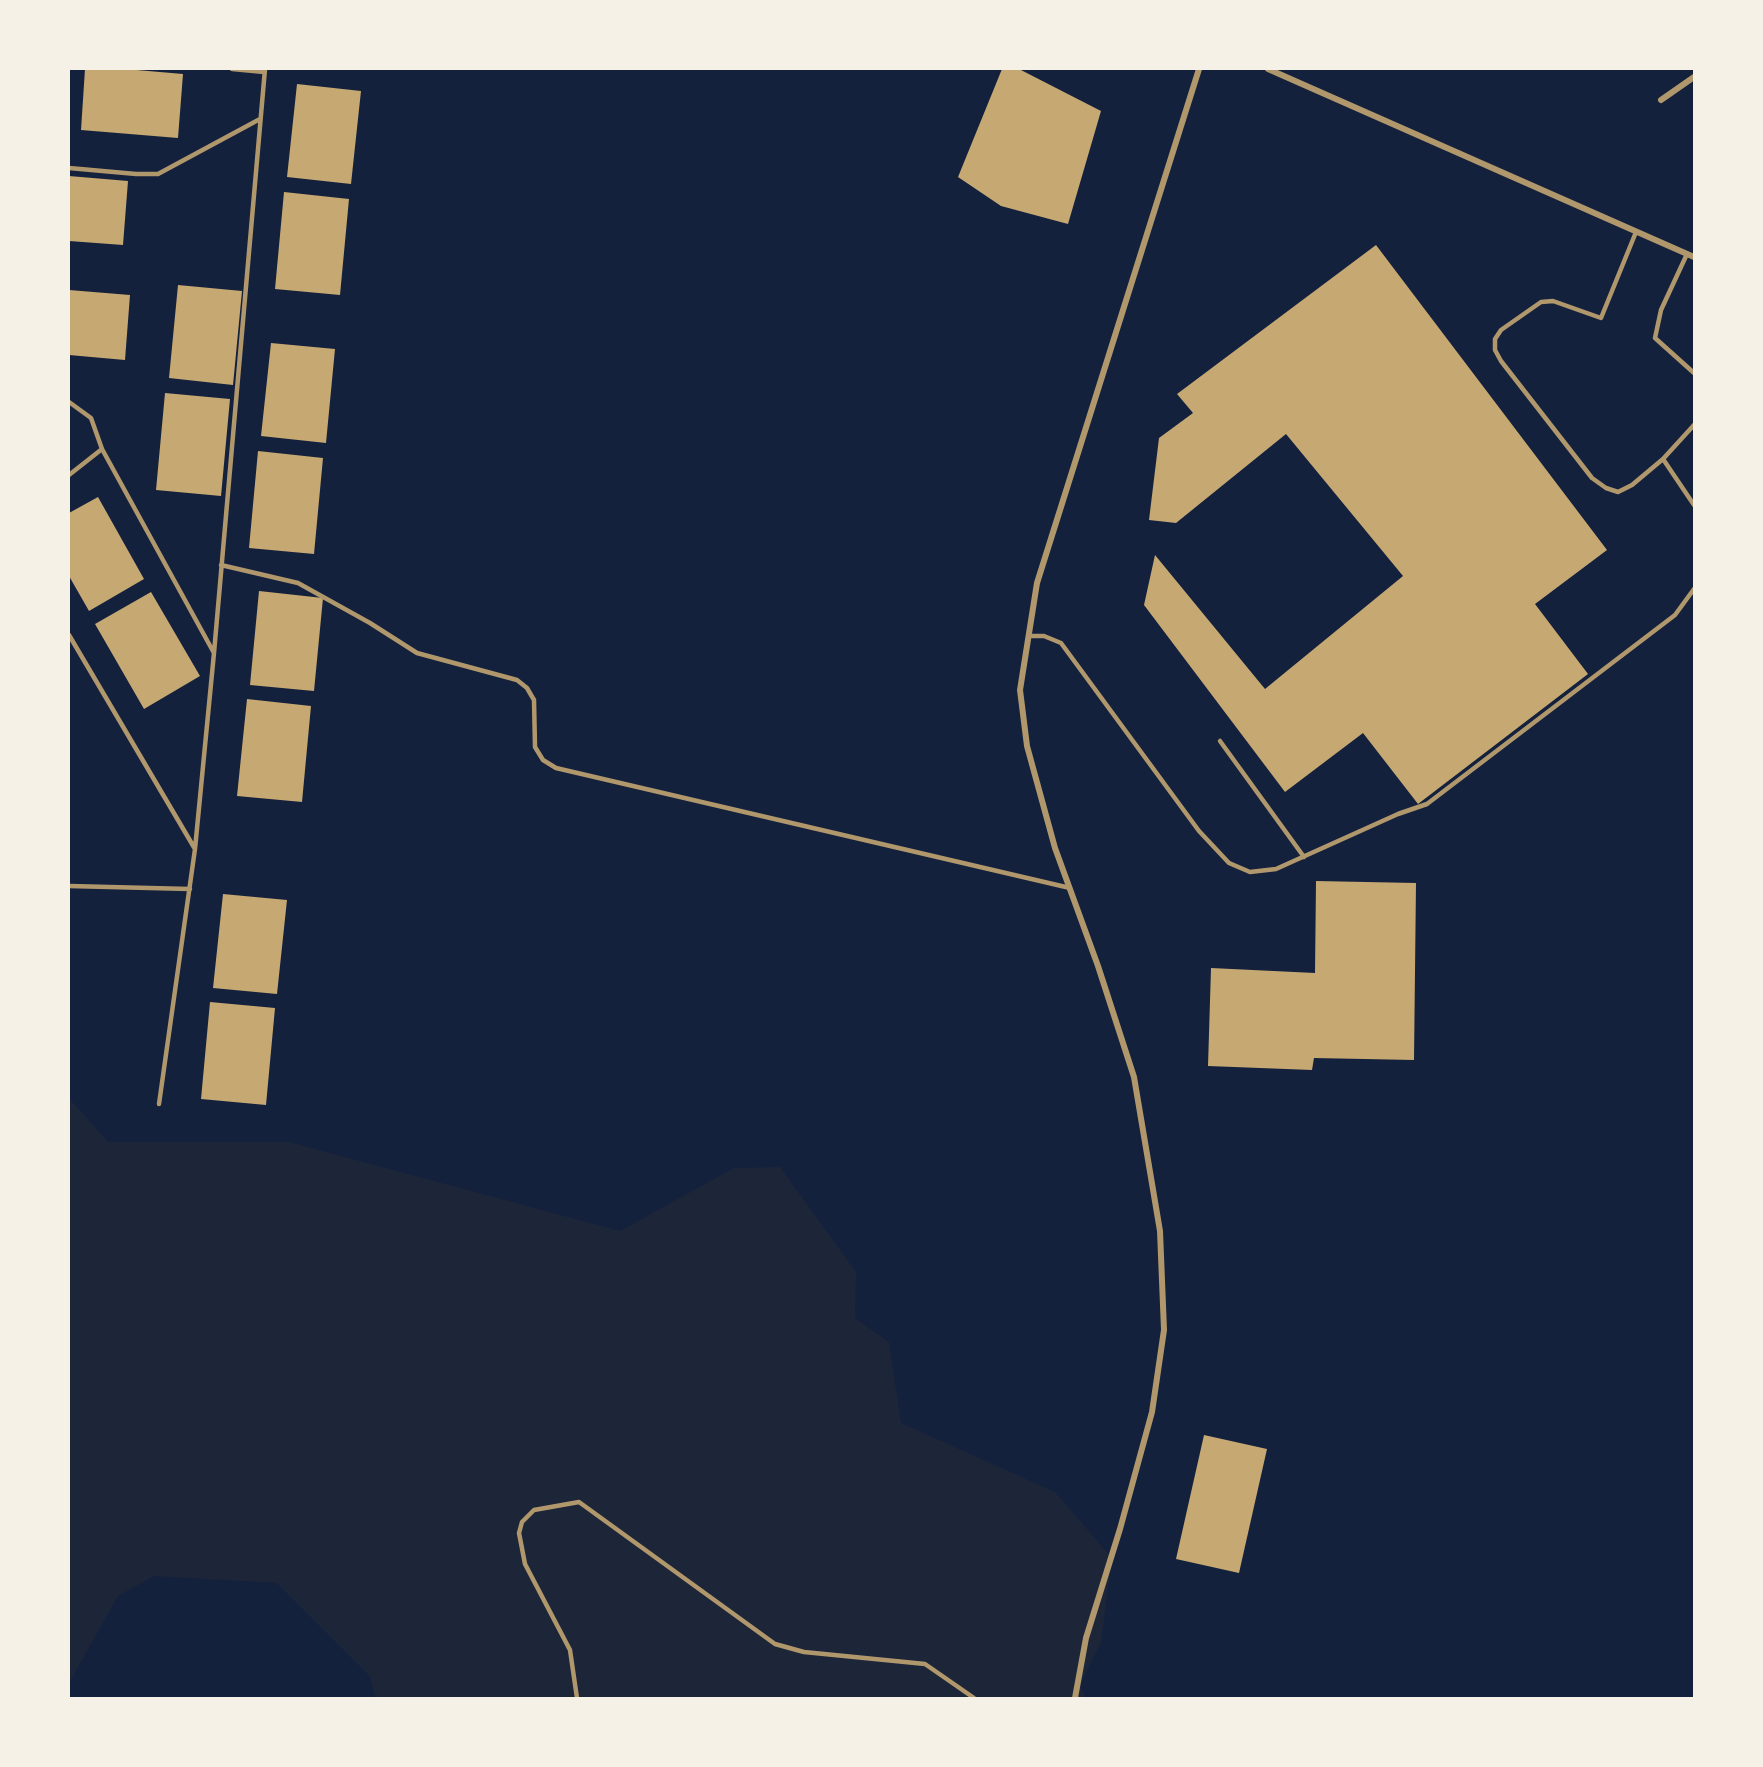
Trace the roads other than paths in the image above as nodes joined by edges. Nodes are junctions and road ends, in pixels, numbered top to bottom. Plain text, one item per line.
1 (232, 69) edge
2 (1199, 69) edge
3 (1268, 69) edge
4 (264, 70) edge
5 (1694, 77) edge
6 (1661, 100) dead end
7 (260, 119) junction
8 (69, 168) edge
9 (1636, 232) junction
10 (1687, 254) junction
11 (1694, 257) edge
12 (1694, 374) edge
13 (69, 402) edge
14 (1694, 425) edge
15 (102, 449) junction
16 (1663, 459) junction
17 (69, 475) edge
18 (1694, 505) edge
19 (220, 565) junction
20 (1694, 589) edge
21 (69, 635) edge
22 (1029, 636) junction
23 (214, 653) junction
24 (1220, 741) dead end
25 (195, 849) junction
26 (1304, 858) junction
27 (69, 886) edge
28 (1070, 888) junction
29 (190, 889) junction
30 (159, 1104) dead end
31 (577, 1698) edge
32 (974, 1698) edge
33 (1075, 1698) edge

1 - 4 lane
2 - 22 street
3 - 9 street
4 - 7 lane
5 - 6 street
7 - 8 lane
7 - 19 lane
9 - 10 street
9 - 16 lane
10 - 11 street
10 - 12 lane
13 - 15 lane
14 - 16 lane
15 - 17 lane
15 - 23 lane
16 - 18 lane
19 - 23 lane
19 - 28 lane
20 - 26 lane
21 - 25 lane
22 - 26 lane
22 - 28 street
23 - 25 lane
24 - 26 lane
25 - 29 lane
27 - 29 lane
28 - 33 street
29 - 30 lane
31 - 32 lane

